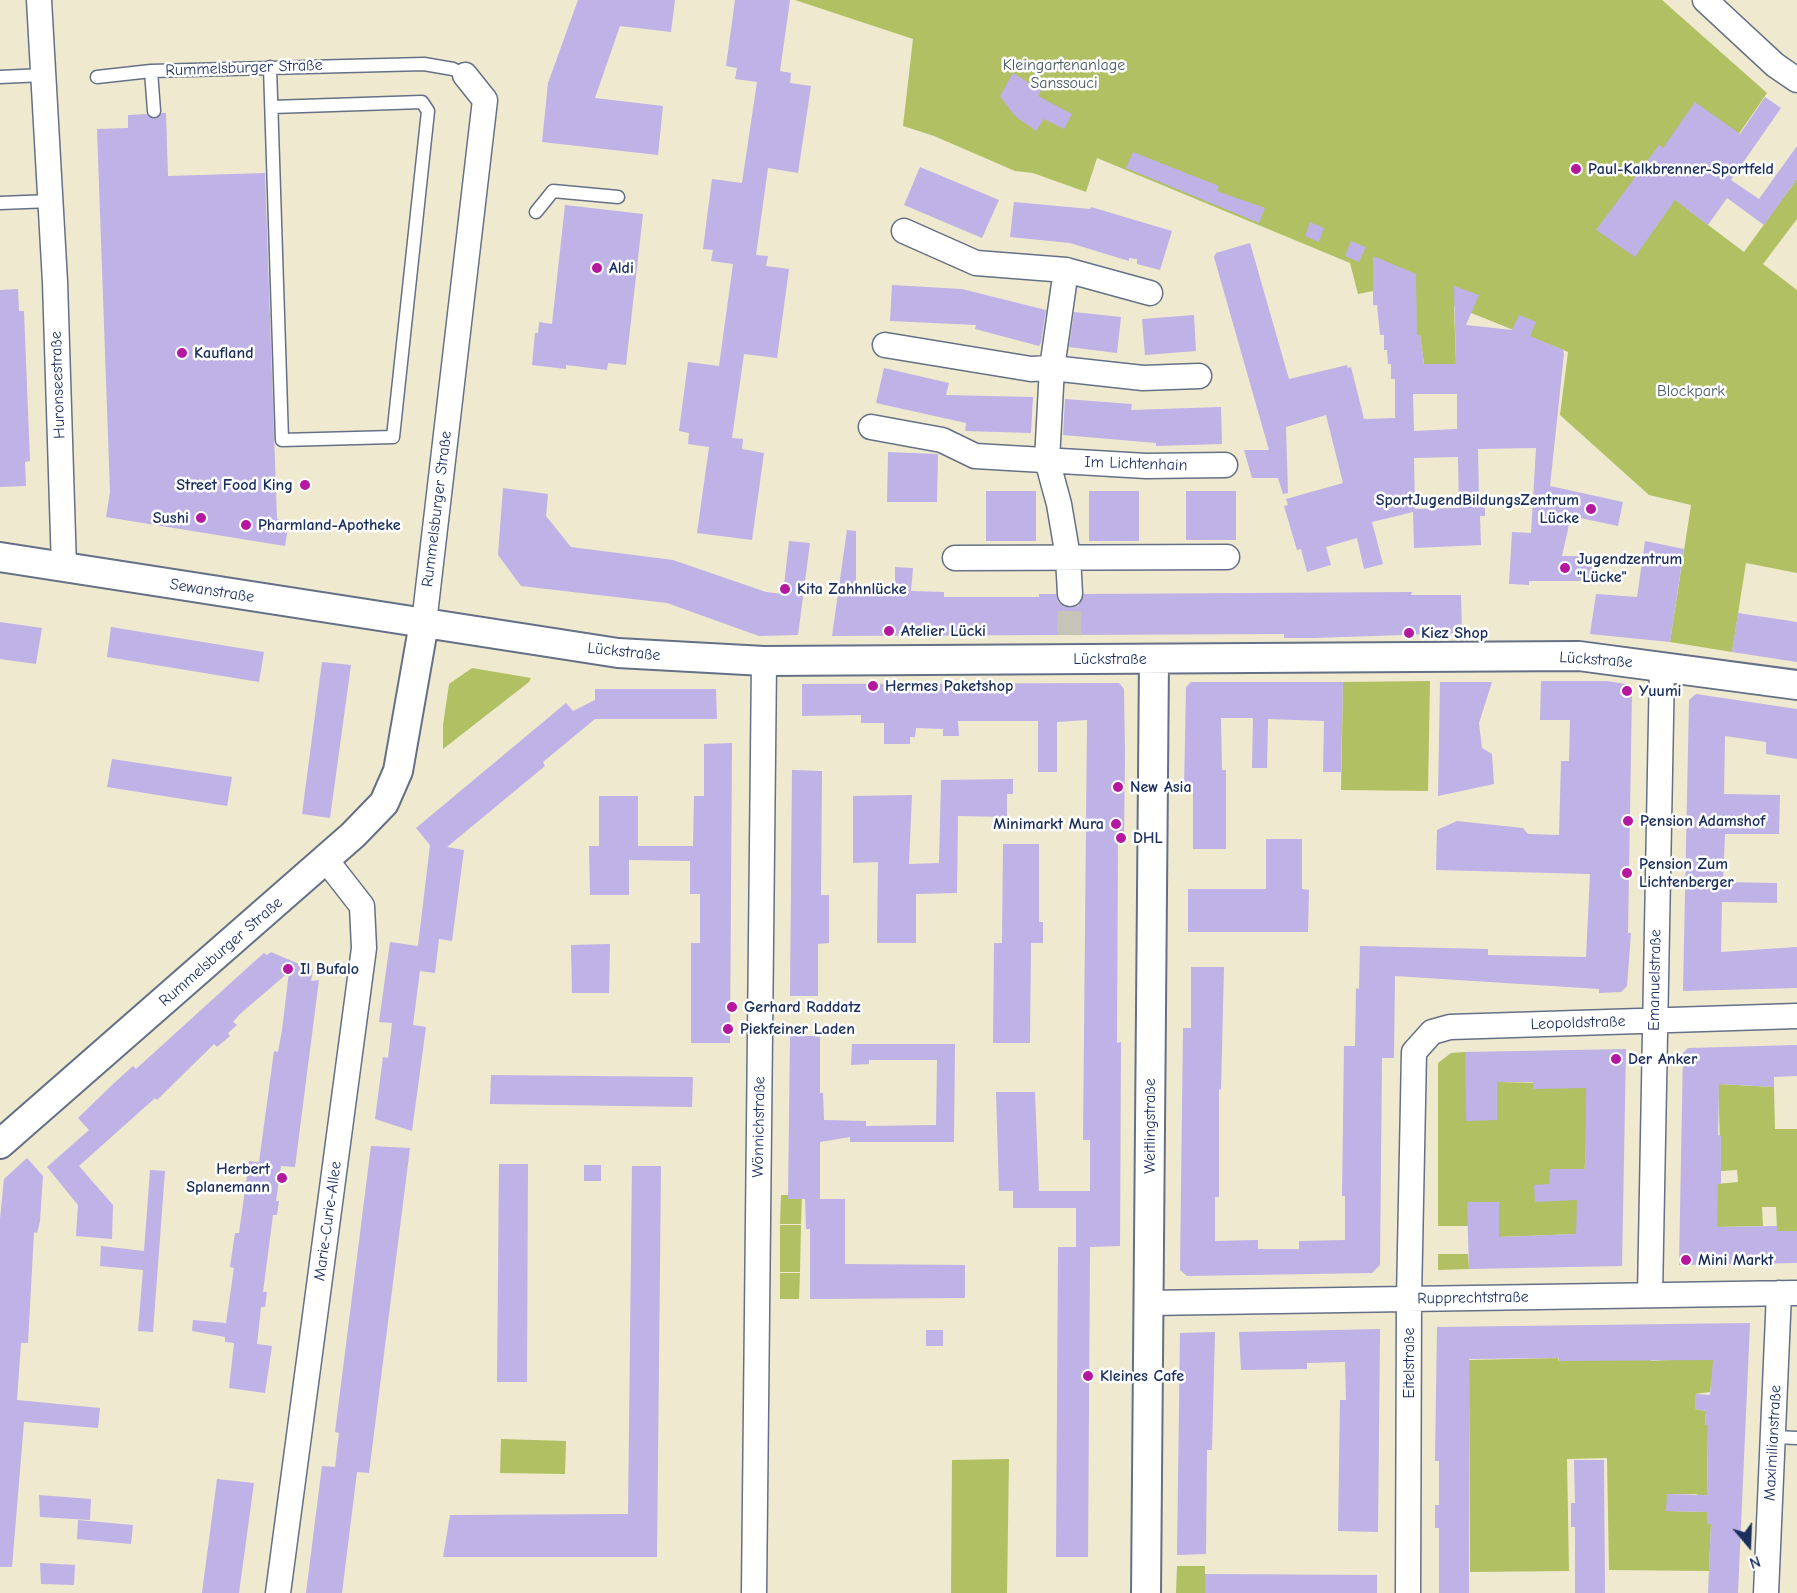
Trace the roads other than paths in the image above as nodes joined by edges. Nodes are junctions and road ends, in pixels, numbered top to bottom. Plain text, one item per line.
1 (39, 0) edge
2 (1705, 0) edge
3 (270, 67) junction
4 (152, 71) junction
5 (43, 75) junction
6 (465, 75) joint
7 (0, 77) edge
8 (97, 77) dead end
9 (1797, 80) edge
10 (272, 107) junction
11 (154, 111) dead end
12 (618, 197) dead end
13 (51, 201) junction
14 (0, 203) edge
15 (536, 212) dead end
16 (904, 231) dead end
17 (1066, 270) junction
18 (1150, 293) dead end
19 (885, 345) dead end
20 (1052, 368) junction
21 (1198, 376) dead end
22 (870, 427) dead end
23 (1047, 460) junction
24 (1225, 465) dead end
25 (0, 557) edge
26 (1068, 557) junction
27 (1227, 557) dead end
28 (955, 558) dead end
29 (64, 568) junction
30 (1070, 594) tunnel mouth
31 (423, 623) junction
32 (1154, 659) junction
33 (764, 661) junction
34 (1662, 666) junction
35 (1797, 685) edge
36 (326, 860) junction
37 (1797, 1016) edge
38 (1655, 1020) junction
39 (1432, 1032) joint
40 (0, 1144) edge
41 (1788, 1293) edge
42 (1650, 1295) junction
43 (1409, 1299) junction
44 (1148, 1304) junction
45 (1785, 1437) edge
46 (278, 1593) edge
47 (754, 1593) edge
48 (1146, 1593) edge
49 (1408, 1593) edge
50 (1766, 1593) edge

1 - 5 street, Huronseestraße
2 - 9 street
3 - 4 lane, Rummelsburger Straße
3 - 6 lane, Rummelsburger Straße
3 - 10 lane
4 - 8 lane, Rummelsburger Straße
4 - 11 lane
5 - 7 lane
5 - 13 street, Huronseestraße
6 - 31 street, Rummelsburger Straße
10 - 10 lane
12 - 15 lane
13 - 14 lane
13 - 29 street, Huronseestraße
16 - 17 street
17 - 18 street
17 - 20 street
19 - 20 street
20 - 21 street
20 - 23 street
22 - 23 street, Im Lichtenhain
23 - 24 street, Im Lichtenhain
23 - 26 street
25 - 29 street, Sewanstraße
26 - 27 street
26 - 28 street
26 - 30 street
29 - 31 street, Sewanstraße
31 - 33 street, Lückstraße
31 - 36 street, Rummelsburger Straße
32 - 33 street, Lückstraße
32 - 34 street, Lückstraße
32 - 44 street, Weitlingstraße
33 - 47 street, Wönnichstraße
34 - 35 street, Lückstraße
34 - 38 street, Emanuelstraße
36 - 40 street, Rummelsburger Straße
36 - 46 street, Marie-Curie-Allee
37 - 38 street, Leopoldstraße
38 - 39 street, Leopoldstraße
38 - 42 street, Emanuelstraße
39 - 43 street, Eitelstraße
41 - 42 street, Rupprechtstraße
41 - 45 street, Maximilianstraße
42 - 43 street, Rupprechtstraße
43 - 44 street, Rupprechtstraße
43 - 49 street, Eitelstraße
44 - 48 street, Weitlingstraße
45 - 50 street, Maximilianstraße

